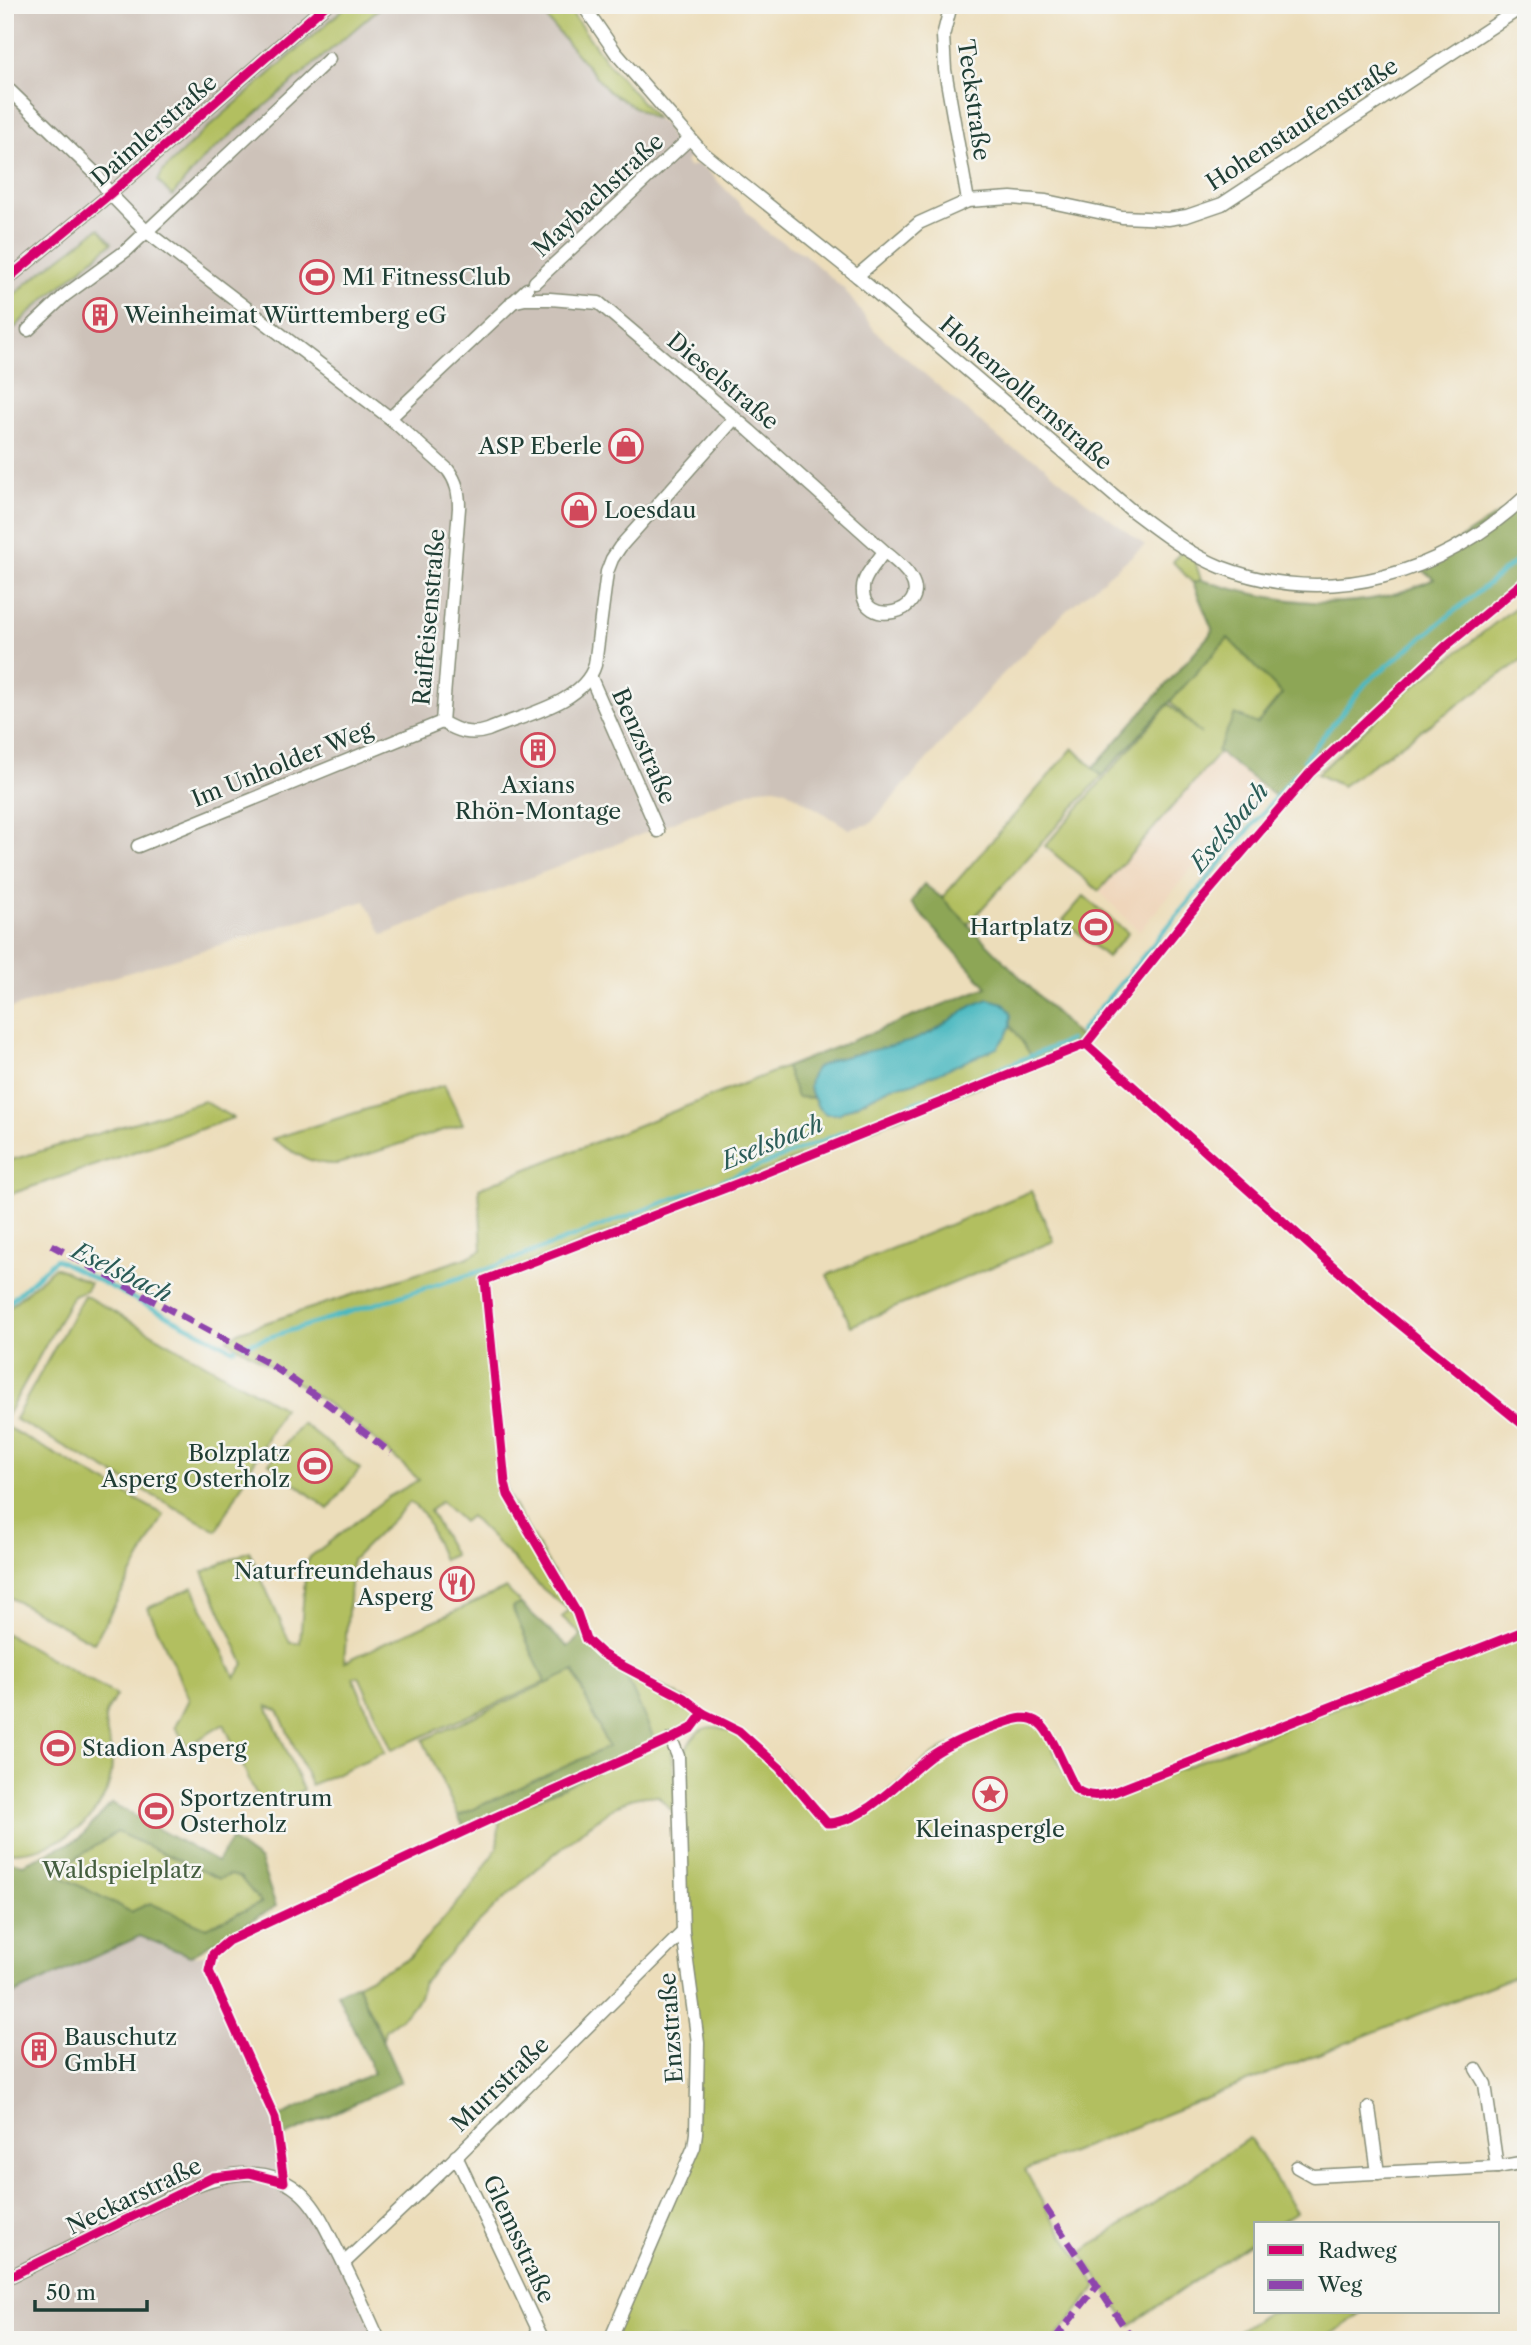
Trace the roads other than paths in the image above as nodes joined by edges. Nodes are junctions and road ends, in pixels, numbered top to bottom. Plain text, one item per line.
1 (326, 5) edge
2 (583, 5) edge
3 (1525, 5) edge
4 (946, 8) edge
5 (329, 59) dead end
6 (5, 86) edge
7 (689, 139) junction
8 (110, 194) junction
9 (968, 201) junction
10 (147, 232) junction
11 (857, 276) junction
12 (5, 281) edge
13 (512, 302) junction
14 (28, 330) dead end
15 (390, 418) junction
16 (734, 419) junction
17 (1526, 496) edge
18 (884, 551) junction
19 (591, 678) junction
20 (442, 722) junction
21 (658, 831) dead end
22 (138, 846) dead end
23 (671, 1739) dead end
24 (683, 1932) junction
25 (1476, 2069) dead end
26 (1369, 2108) dead end
27 (456, 2157) junction
28 (1526, 2162) edge
29 (1297, 2167) dead end
30 (1497, 2167) junction
31 (1378, 2173) junction
32 (344, 2263) junction
33 (5, 2279) edge
34 (375, 2338) edge
35 (543, 2340) edge
36 (610, 2340) edge

1 - 8 street, Daimlerstraße
2 - 7 street, Hohenzollernstraße
3 - 9 street, Hohenstaufenstraße
4 - 9 street, Teckstraße
5 - 10 street
6 - 8 street, Raiffeisenstraße
7 - 11 street, Hohenzollernstraße
7 - 13 street, Maybachstraße
8 - 10 street, Raiffeisenstraße
8 - 12 street, Daimlerstraße
9 - 11 street, Hohenstaufenstraße
10 - 14 street
10 - 15 street, Raiffeisenstraße
11 - 17 street, Hohenzollernstraße
13 - 15 street, Maybachstraße
13 - 16 street, Dieselstraße
15 - 20 street, Raiffeisenstraße
16 - 18 street, Dieselstraße
16 - 19 street
18 - 18 street, Dieselstraße
19 - 20 street, Raiffeisenstraße
19 - 21 street, Benzstraße
20 - 22 street, Im Unholder Weg
23 - 24 street, Enzstraße
24 - 27 street, Murrstraße
24 - 36 street, Enzstraße
25 - 30 street
26 - 31 street
27 - 32 street, Murrstraße
27 - 35 street, Glemsstraße
28 - 30 street
29 - 31 street
30 - 31 street
32 - 33 street, Neckarstraße
32 - 34 street

